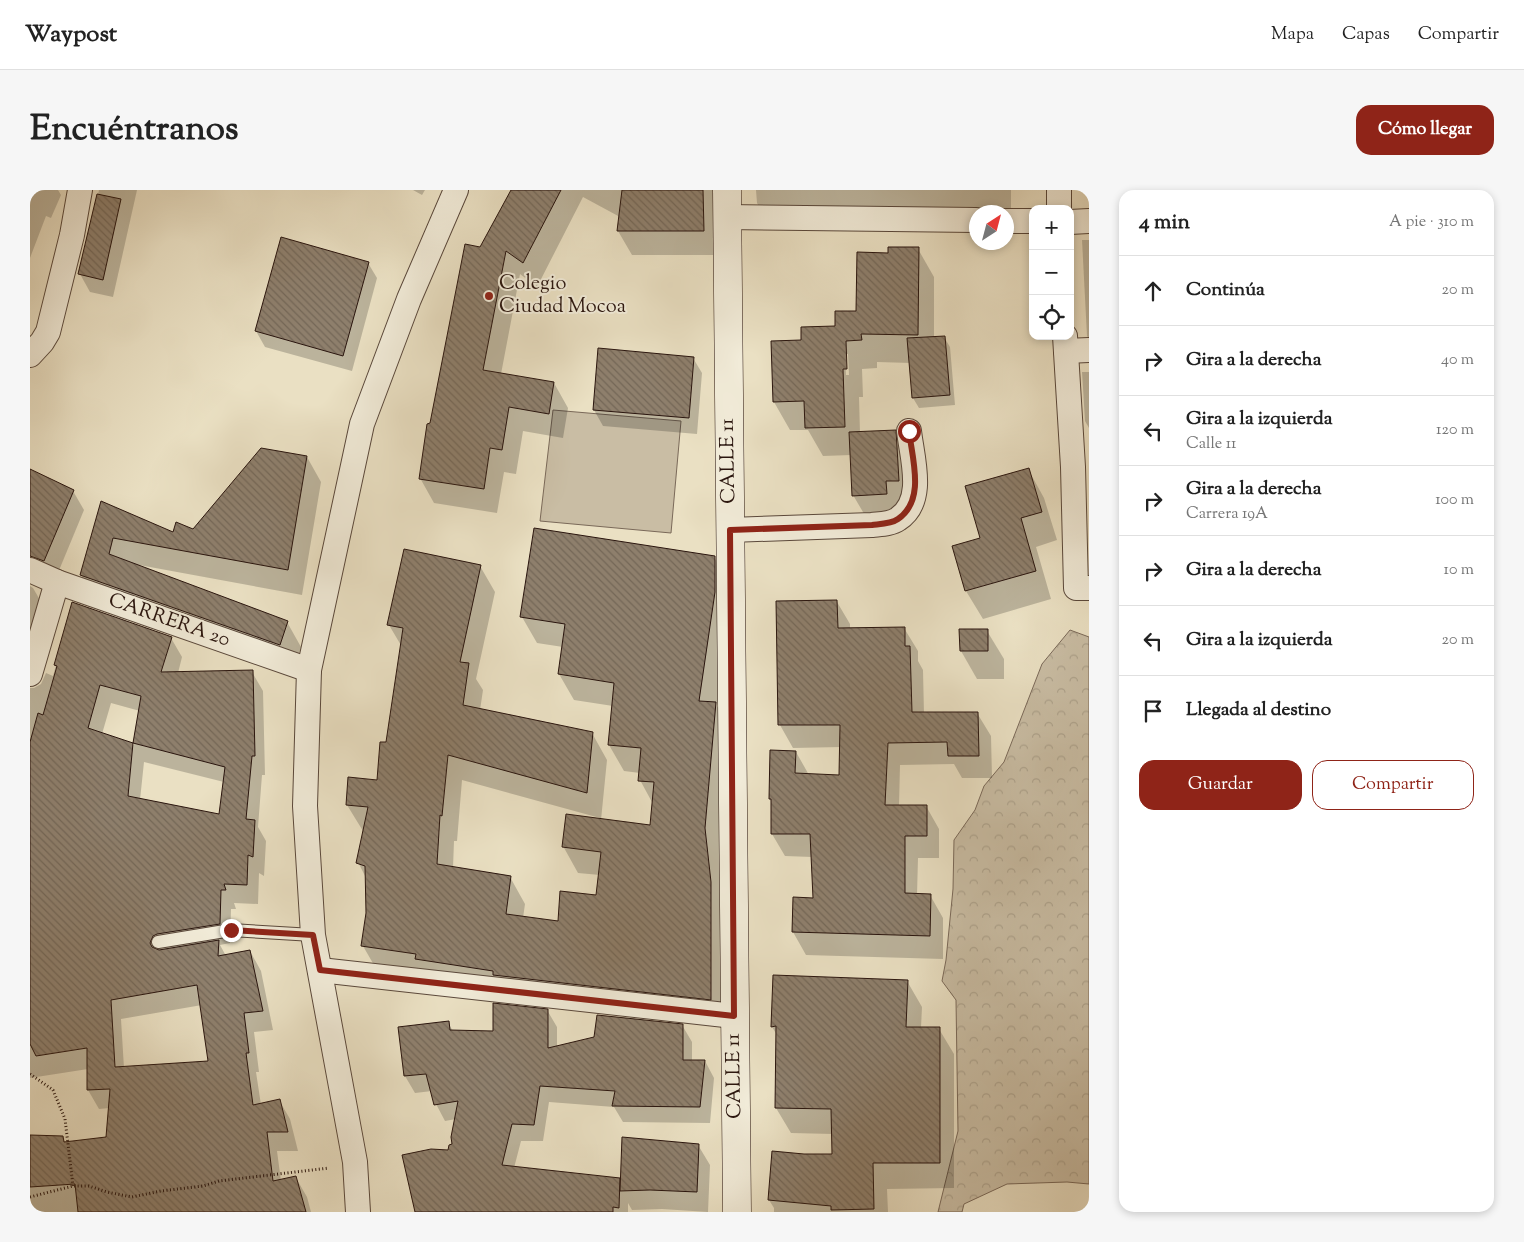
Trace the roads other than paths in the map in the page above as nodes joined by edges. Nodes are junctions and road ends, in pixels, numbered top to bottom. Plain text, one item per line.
1 (80, 190) edge
2 (456, 190) edge
3 (727, 190) edge
4 (1059, 190) edge
5 (1059, 205) edge
6 (727, 218) junction
7 (969, 220) edge
8 (1014, 221) edge
9 (1029, 221) edge
10 (1089, 221) edge
11 (1074, 222) edge
12 (1074, 346) edge
13 (30, 355) edge
14 (909, 431) dead end
15 (1081, 467) edge
16 (730, 530) junction
17 (30, 570) edge
18 (58, 582) junction
19 (1089, 588) edge
20 (309, 670) junction
21 (30, 674) edge
22 (313, 935) junction
23 (158, 942) dead end
24 (320, 970) junction
25 (734, 1016) junction
26 (358, 1212) edge
27 (737, 1212) edge

1 - 13 street
2 - 20 street
3 - 6 street, CALLE 11
4 - 5 street
6 - 7 street
6 - 16 street, CALLE 11
8 - 9 street
10 - 11 street
12 - 15 street
14 - 16 street
15 - 19 street
16 - 25 street, CALLE 11
17 - 18 street, CARRERA 20
18 - 20 street, CARRERA 20
18 - 21 street
20 - 22 street
22 - 23 lane
22 - 24 street
24 - 25 street
24 - 26 street
25 - 27 street, CALLE 11

